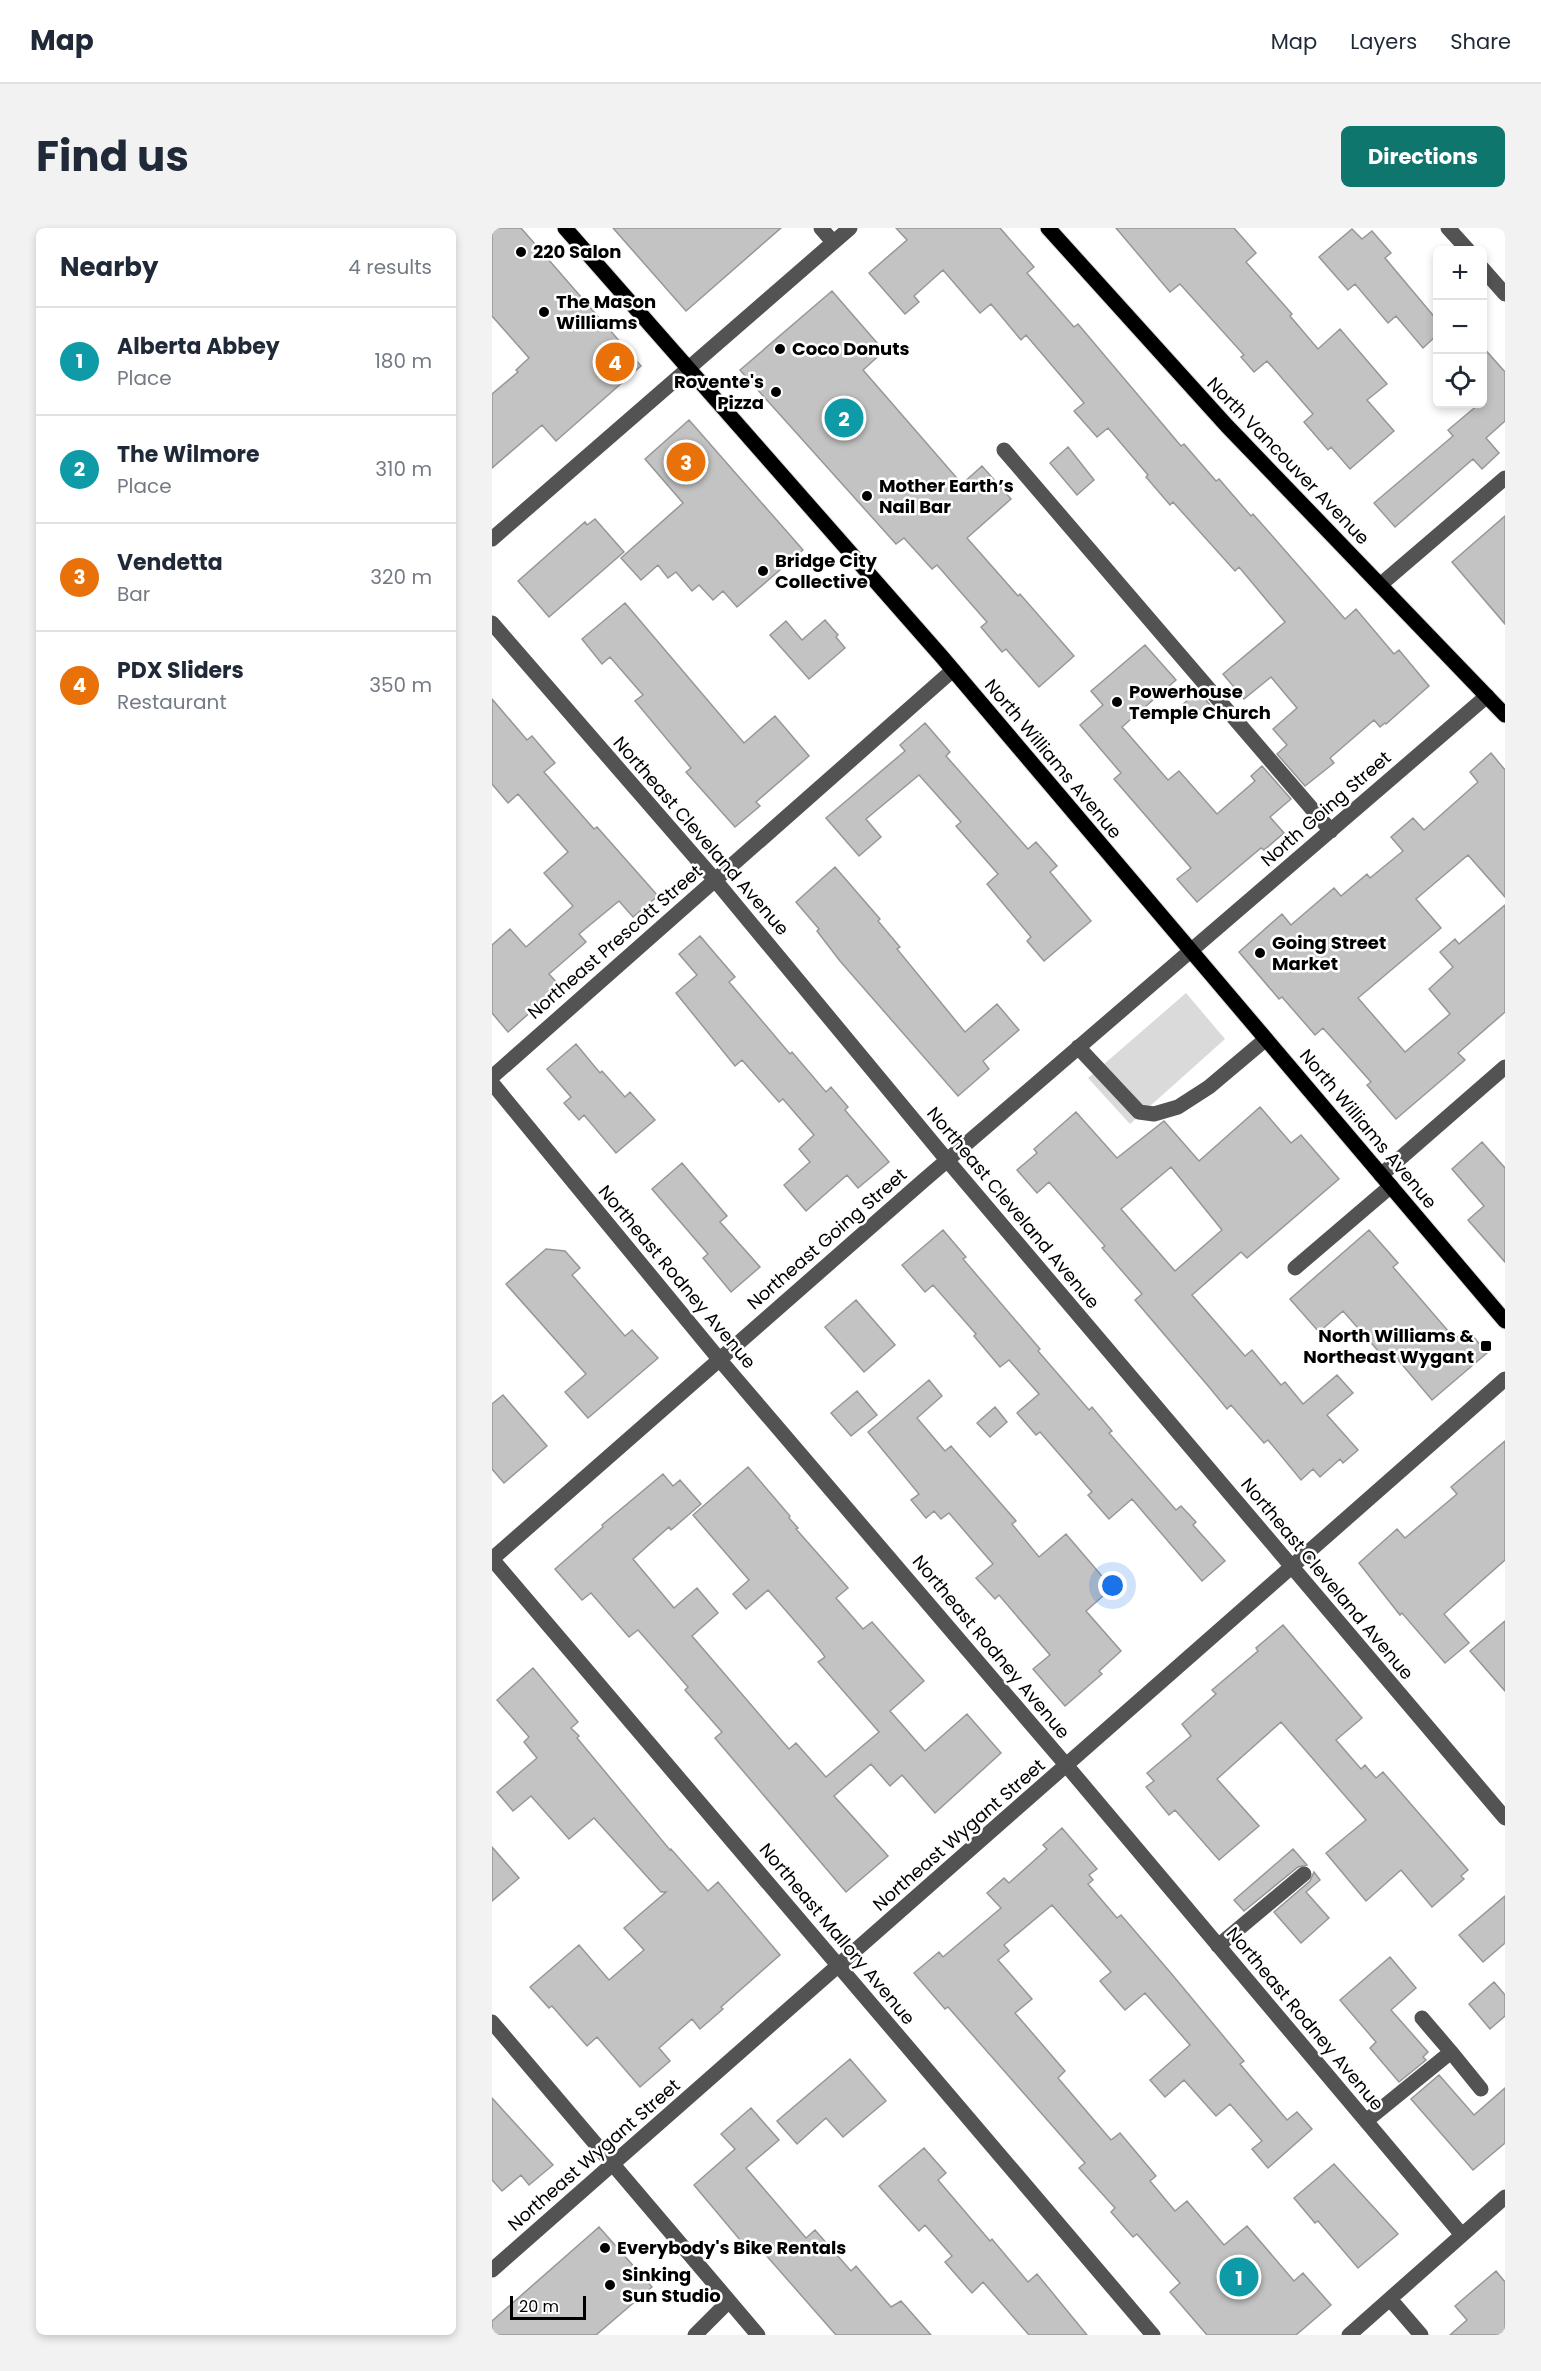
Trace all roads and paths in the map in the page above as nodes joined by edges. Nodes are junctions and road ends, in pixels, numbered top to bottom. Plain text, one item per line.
1 (564, 228) edge
2 (821, 228) edge
3 (850, 228) edge
4 (1048, 228) edge
5 (1448, 228) edge
6 (833, 242) junction
7 (1464, 246) edge
8 (1487, 273) edge
9 (1505, 294) edge
10 (688, 368) junction
11 (1004, 450) dead end
12 (1505, 478) edge
13 (492, 539) edge
14 (1380, 585) junction
15 (492, 623) edge
16 (953, 670) junction
17 (1487, 696) junction
18 (1505, 715) edge
19 (1331, 831) junction
20 (715, 880) junction
21 (1191, 951) junction
22 (1266, 1039) junction
23 (1078, 1047) junction
24 (1505, 1066) edge
25 (492, 1077) edge
26 (492, 1083) edge
27 (947, 1160) junction
28 (1386, 1180) junction
29 (1295, 1268) dead end
30 (1505, 1321) edge
31 (720, 1359) junction
32 (1505, 1379) edge
33 (492, 1559) edge
34 (1291, 1568) junction
35 (1067, 1766) junction
36 (1505, 1818) edge
37 (1304, 1874) dead end
38 (1218, 1946) junction
39 (838, 1966) junction
40 (1422, 2018) dead end
41 (492, 2022) edge
42 (1451, 2052) junction
43 (1481, 2089) dead end
44 (1366, 2121) junction
45 (612, 2164) junction
46 (1505, 2197) edge
47 (1462, 2235) junction
48 (492, 2270) edge
49 (1390, 2299) junction
50 (729, 2301) junction
51 (695, 2335) edge
52 (758, 2335) edge
53 (1153, 2335) edge
54 (1349, 2335) edge
55 (1421, 2335) edge

1 - 10 main road, North Williams Avenue
2 - 6 street
3 - 6 street
4 - 14 main road, North Vancouver Avenue
5 - 7 street
6 - 10 street
8 - 9 street
10 - 13 street
10 - 16 main road, North Williams Avenue
11 - 19 street
12 - 14 street
14 - 17 main road, North Vancouver Avenue
15 - 20 street, Northeast Cleveland Avenue
16 - 20 street, Northeast Prescott Street
16 - 21 main road, North Williams Avenue
17 - 18 main road, North Vancouver Avenue
17 - 19 street, North Going Street
19 - 21 street, North Going Street
20 - 25 street, Northeast Prescott Street
20 - 27 street, Northeast Cleveland Avenue
21 - 22 main road, North Williams Avenue
21 - 23 street, Northeast Going Street
22 - 23 street
22 - 28 main road, North Williams Avenue
23 - 27 street, Northeast Going Street
24 - 28 street
26 - 31 street, Northeast Rodney Avenue
27 - 31 street, Northeast Going Street
27 - 34 street, Northeast Cleveland Avenue
28 - 29 street
28 - 30 main road, North Williams Avenue
31 - 33 street, Northeast Going Street
31 - 35 street, Northeast Rodney Avenue
32 - 34 street, Northeast Wygant Street
33 - 39 street, Northeast Mallory Avenue
34 - 35 street, Northeast Wygant Street
34 - 36 street, Northeast Cleveland Avenue
35 - 38 street, Northeast Rodney Avenue
35 - 39 street, Northeast Wygant Street
37 - 38 street
38 - 44 street, Northeast Rodney Avenue
39 - 45 street, Northeast Wygant Street
39 - 53 street, Northeast Mallory Avenue
40 - 42 street
41 - 45 street
42 - 43 street
42 - 44 street
44 - 47 street, Northeast Rodney Avenue
45 - 48 street, Northeast Wygant Street
45 - 50 street
46 - 47 street
47 - 49 street
49 - 54 street
49 - 55 street
50 - 51 street
50 - 52 street

